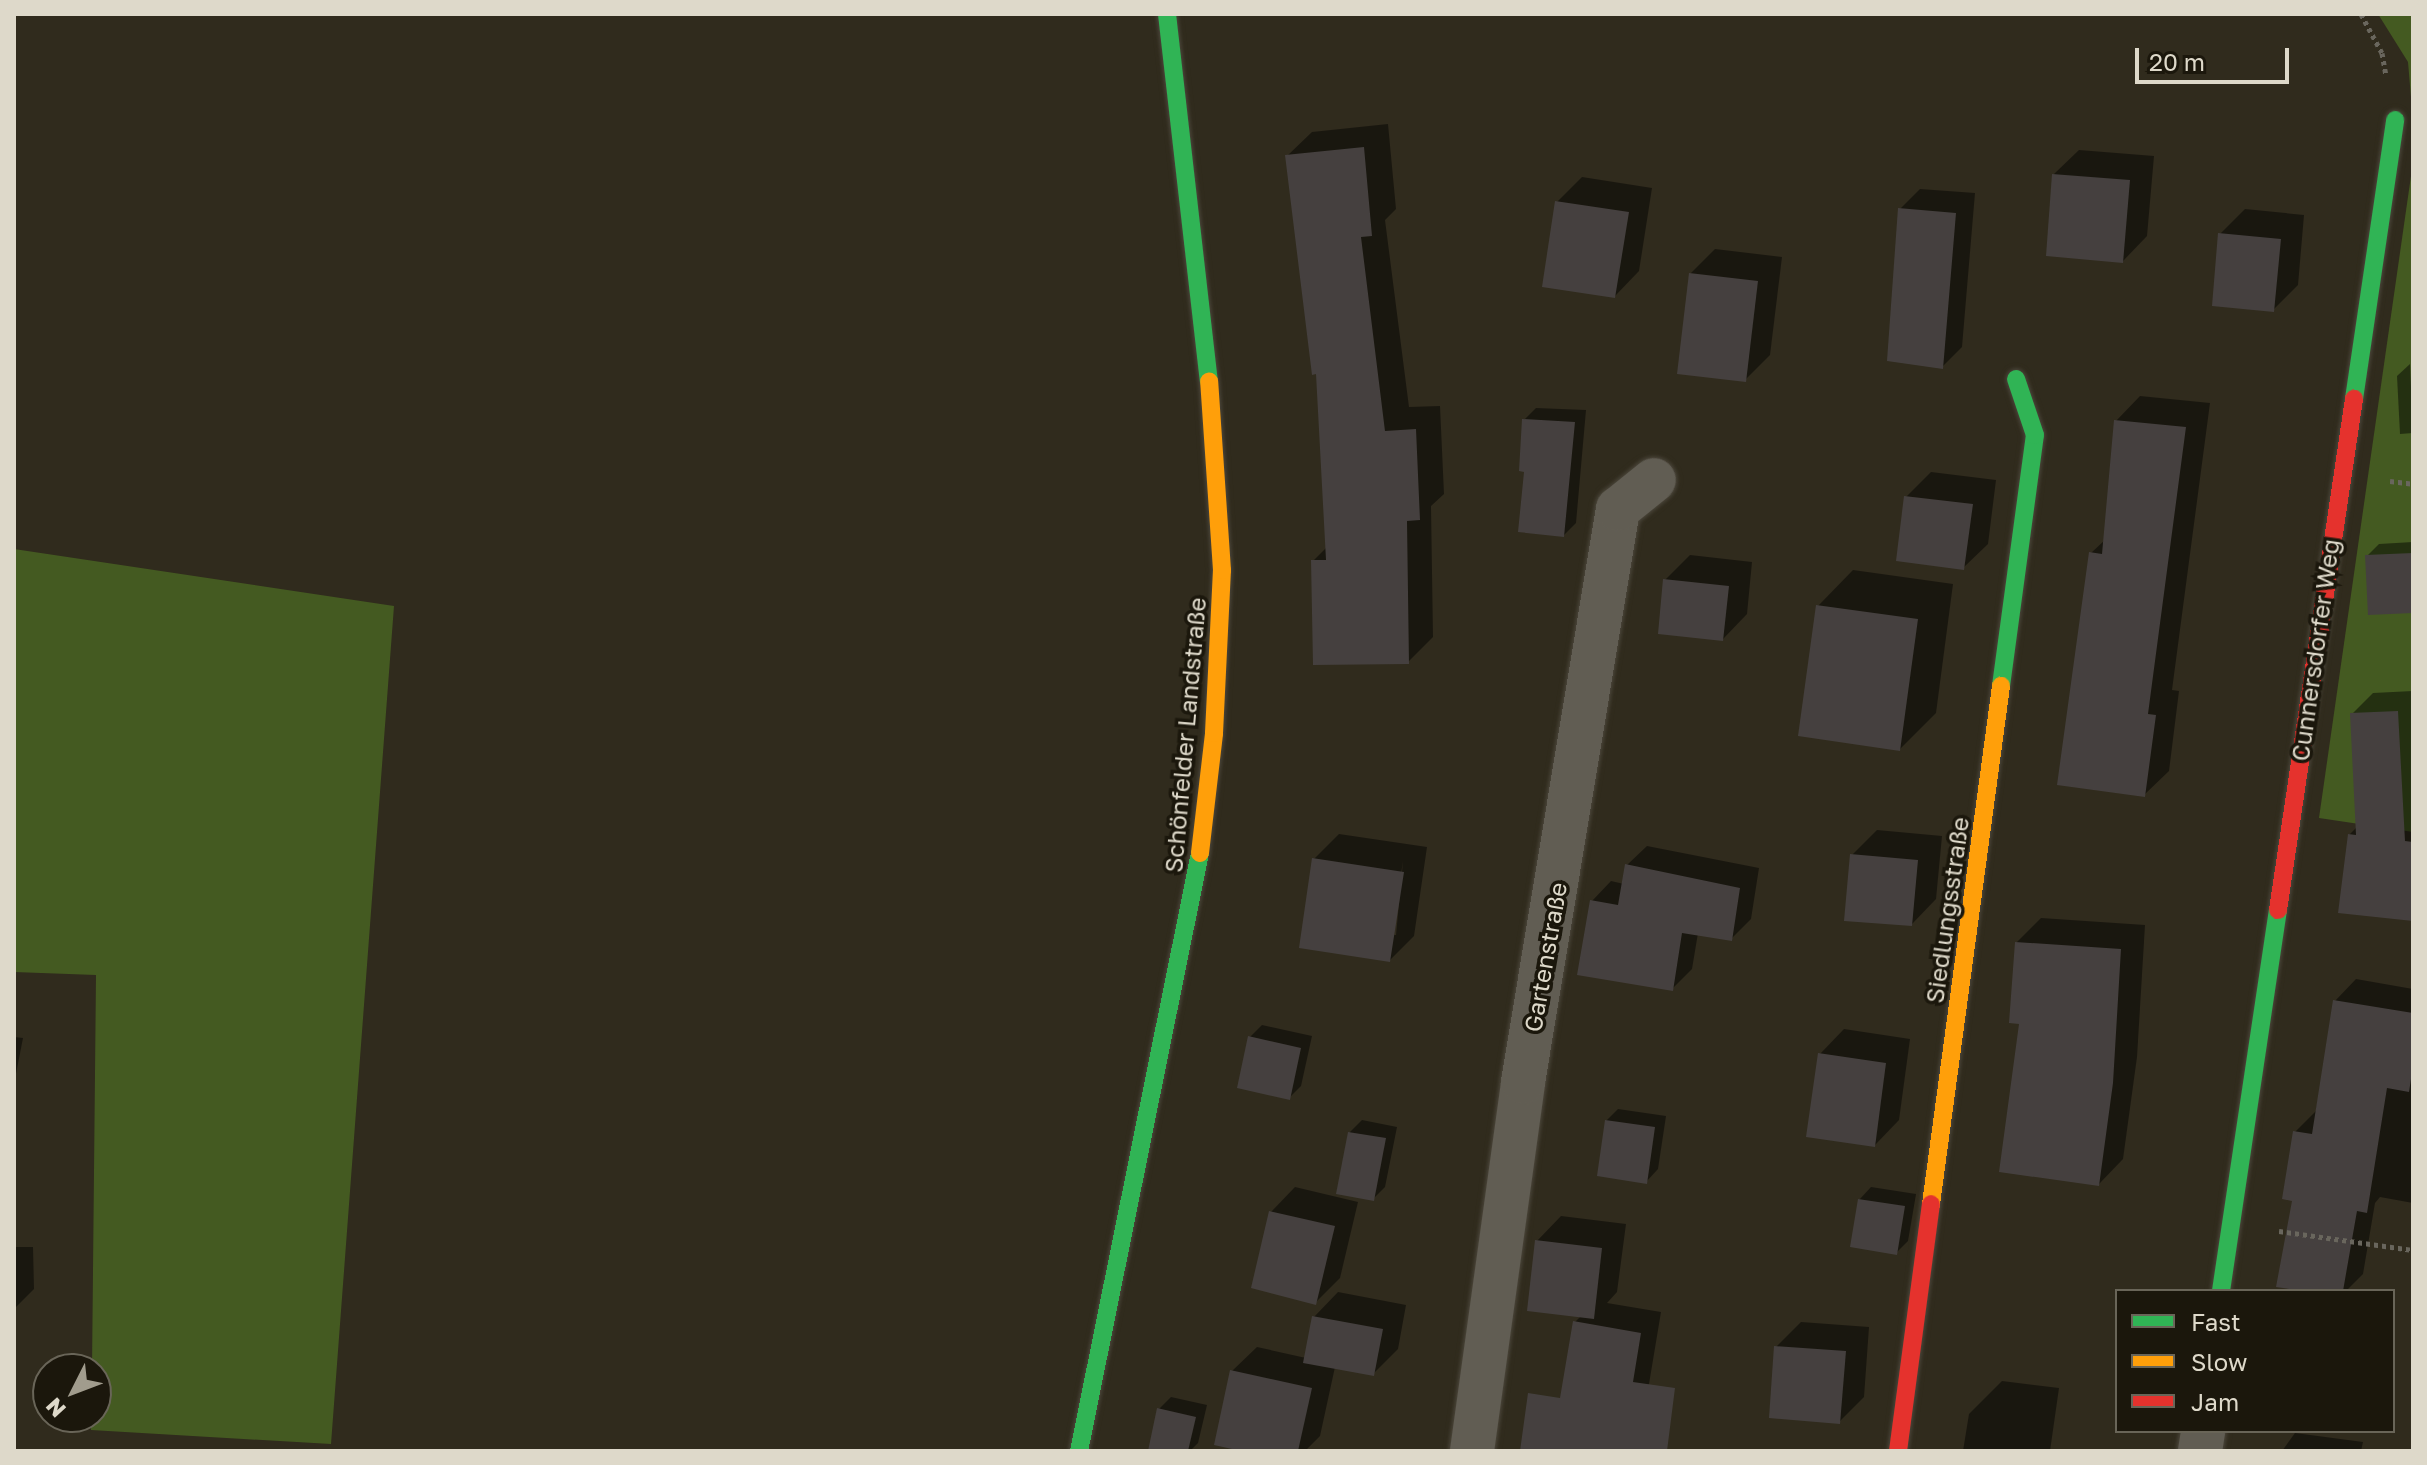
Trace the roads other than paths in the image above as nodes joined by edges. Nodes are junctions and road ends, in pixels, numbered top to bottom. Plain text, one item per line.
1 (1167, 14) edge
2 (2395, 120) road end
3 (2016, 379) dead end
4 (1654, 480) dead end
5 (2221, 1289) edge
6 (1079, 1451) edge
7 (1472, 1451) edge
8 (1898, 1451) edge

1 - 6 street, Schönfelder Landstraße
2 - 5 street, Cunnersdorfer Weg
3 - 8 street, Siedlungsstraße
4 - 7 street, Gartenstraße

